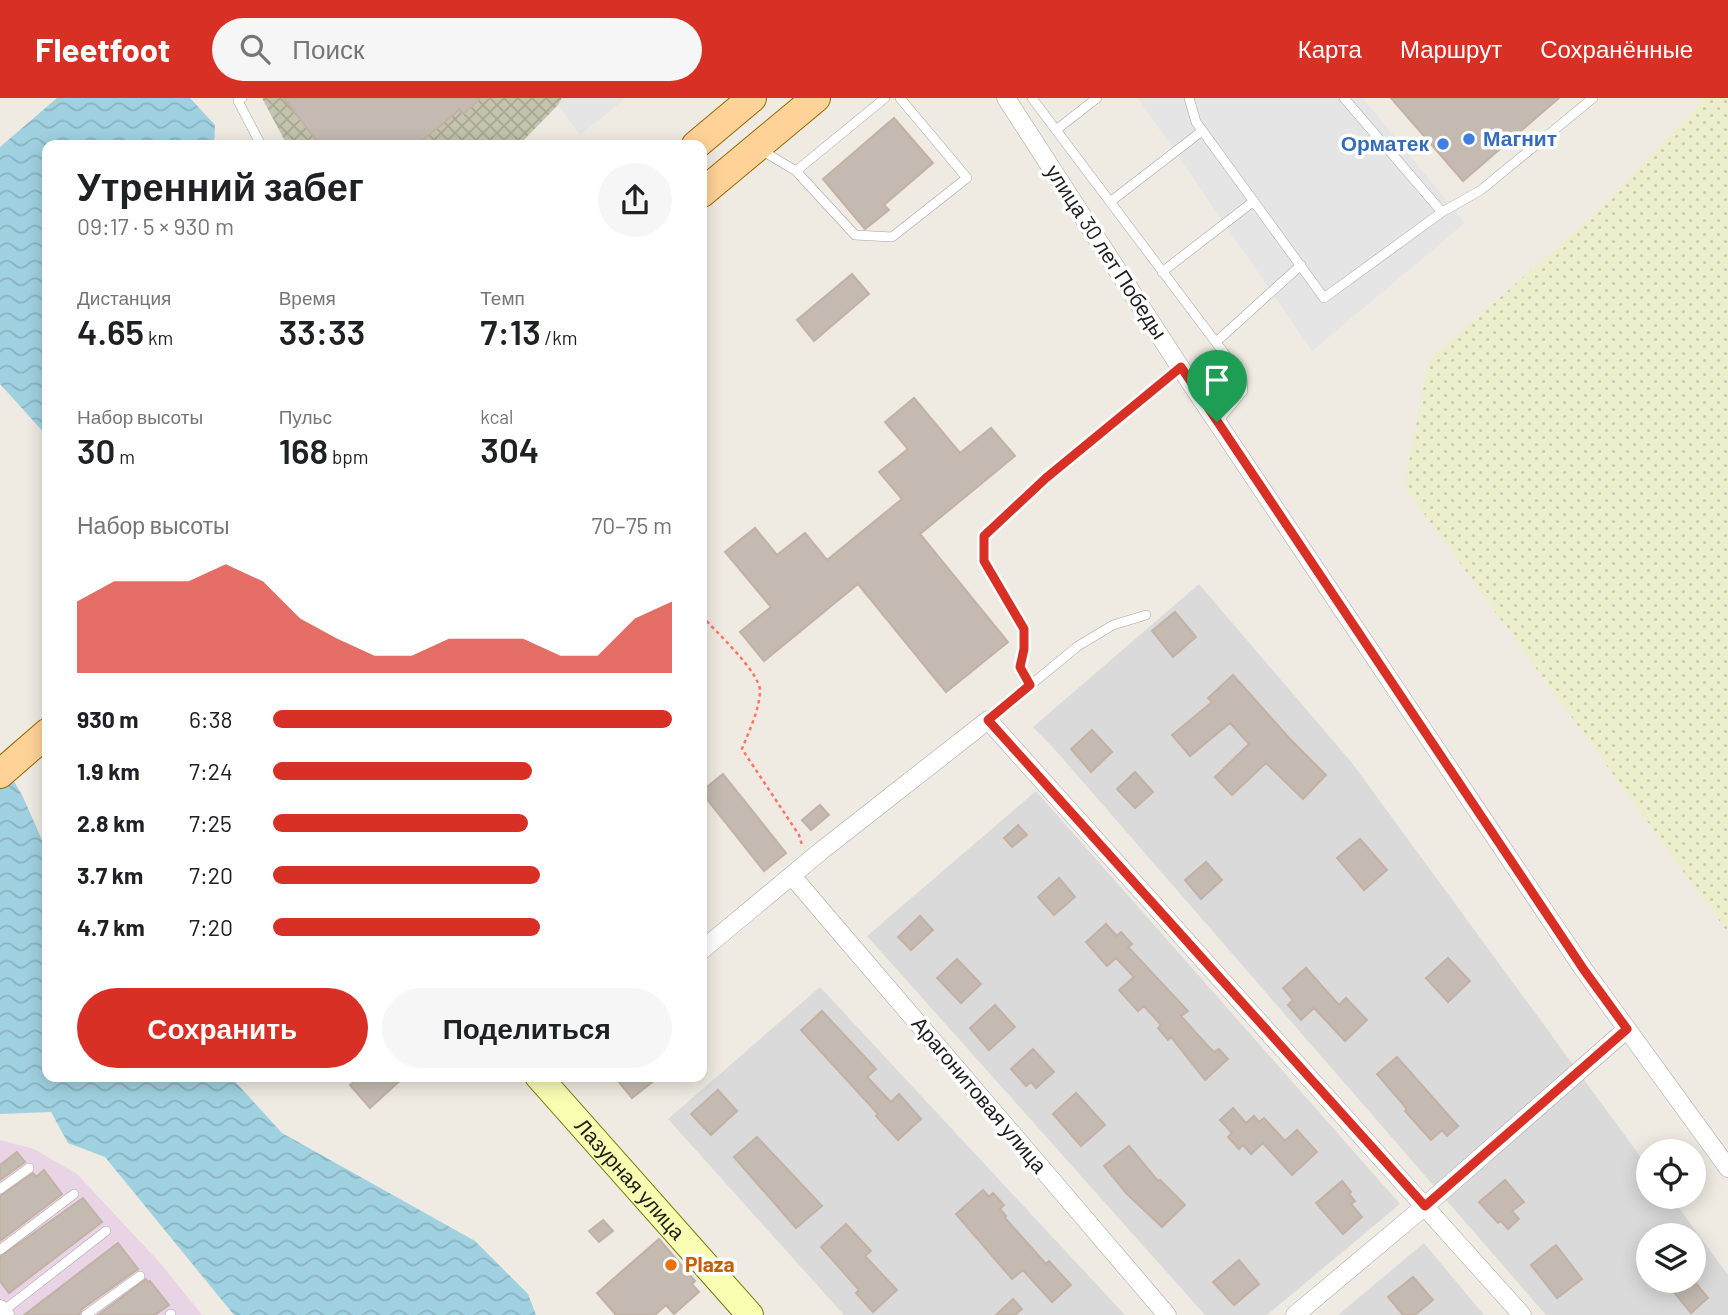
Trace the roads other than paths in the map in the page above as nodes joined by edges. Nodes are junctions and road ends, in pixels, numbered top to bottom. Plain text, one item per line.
1 (752, 98) edge
2 (816, 98) edge
3 (885, 98) edge
4 (900, 98) edge
5 (1006, 98) edge
6 (1032, 98) edge
7 (1097, 98) edge
8 (1189, 98) edge
9 (1344, 98) edge
10 (1593, 98) edge
11 (238, 99) edge
12 (1056, 130) junction
13 (1202, 131) junction
14 (258, 140) edge
15 (702, 140) edge
16 (756, 148) junction
17 (796, 171) junction
18 (707, 189) edge
19 (1254, 201) junction
20 (1110, 202) junction
21 (1442, 212) junction
22 (1301, 265) junction
23 (1162, 272) junction
24 (1216, 342) junction
25 (1181, 367) junction
26 (1217, 422) junction
27 (984, 536) road end
28 (1146, 615) dead end
29 (988, 720) junction
30 (42, 737) edge
31 (0, 774) edge
32 (792, 876) junction
33 (707, 946) edge
34 (1627, 1029) junction
35 (544, 1082) edge
36 (29, 1168) dead end
37 (1728, 1168) edge
38 (0, 1189) edge
39 (75, 1194) dead end
40 (1425, 1206) junction
41 (106, 1231) dead end
42 (0, 1250) edge
43 (140, 1276) dead end
44 (2, 1312) edge
45 (86, 1315) edge
46 (750, 1315) edge
47 (1167, 1315) edge
48 (1295, 1315) edge
49 (1522, 1315) edge

1 - 15 main road
2 - 16 main road
3 - 17 lane
4 - 17 lane
5 - 25 street, улица 30 лет Победы
6 - 12 lane
7 - 12 lane
8 - 13 lane
9 - 21 lane
10 - 21 lane
11 - 14 lane
12 - 20 lane
13 - 19 lane
13 - 20 lane
16 - 17 lane
16 - 18 main road
19 - 22 lane
19 - 23 lane
20 - 23 lane
21 - 22 lane
22 - 24 lane
23 - 24 lane
24 - 26 lane
25 - 26 street, улица 30 лет Победы
25 - 27 lane
26 - 34 street, улица 30 лет Победы
28 - 29 lane
29 - 32 street
29 - 40 street
30 - 31 main road
32 - 33 street
32 - 47 street, Арагонитовая улица
34 - 37 street, улица 30 лет Победы
34 - 40 street
35 - 46 street, Лазурная улица
36 - 38 lane
39 - 42 lane
40 - 48 street
40 - 49 street
41 - 44 lane
43 - 45 lane

